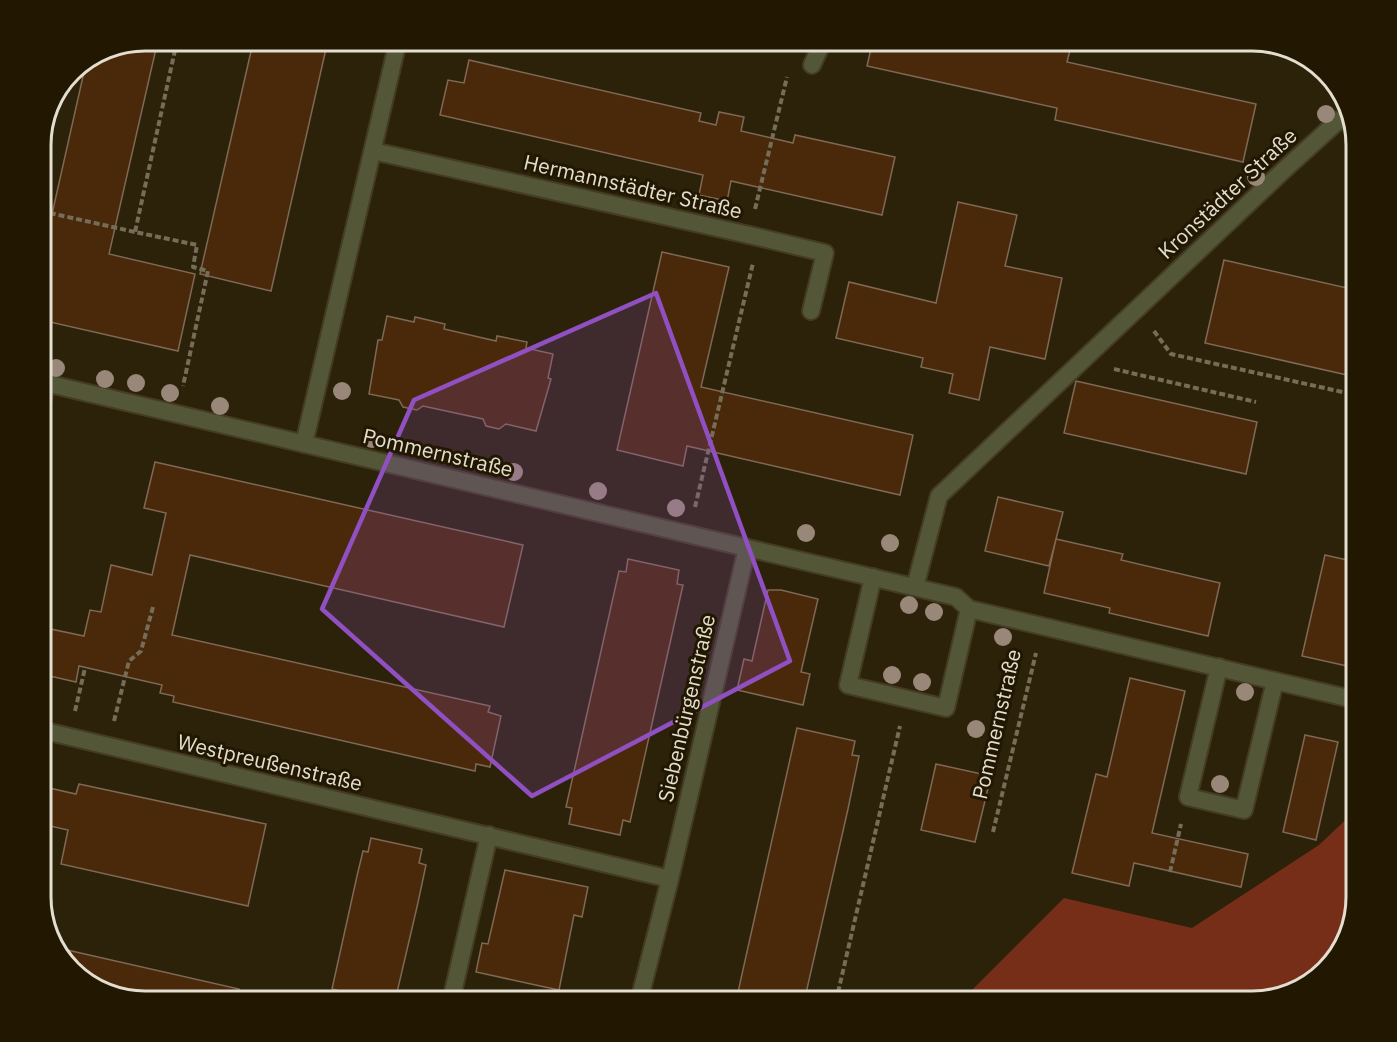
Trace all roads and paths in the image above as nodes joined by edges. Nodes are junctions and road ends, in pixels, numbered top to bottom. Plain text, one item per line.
1 (175, 51) edge
2 (396, 51) edge
3 (818, 51) edge
4 (812, 65) dead end
5 (780, 106) dead end
6 (1343, 121) edge
7 (373, 151) junction
8 (51, 213) edge
9 (135, 232) junction
10 (754, 237) junction
11 (1137, 309) junction
12 (811, 311) dead end
13 (1081, 362) junction
14 (51, 385) edge
15 (1346, 393) edge
16 (1256, 402) dead end
17 (177, 414) junction
18 (304, 444) junction
19 (688, 534) junction
20 (747, 548) junction
21 (873, 577) junction
22 (915, 587) junction
23 (153, 607) dead end
24 (969, 609) junction
25 (1042, 626) junction
26 (1219, 667) junction
27 (85, 668) dead end
28 (1275, 681) junction
29 (1346, 698) edge
30 (906, 699) junction
31 (51, 733) edge
32 (69, 738) junction
33 (108, 747) junction
34 (1188, 797) junction
35 (993, 832) dead end
36 (489, 835) junction
37 (1170, 872) dead end
38 (670, 879) junction
39 (454, 991) edge
40 (642, 991) edge
41 (839, 991) edge

1 - 9 path
2 - 7 street
3 - 4 street
5 - 10 path
6 - 11 street, Kronstädter Straße
7 - 10 street, Hermannstädter Straße
7 - 18 street
8 - 9 path
9 - 17 path
10 - 12 street, Hermannstädter Straße
10 - 19 path
11 - 13 street, Kronstädter Straße
11 - 15 path
13 - 16 path
13 - 22 street, Kronstädter Straße
14 - 17 street, Pommernstraße
17 - 18 street, Pommernstraße
18 - 19 street, Pommernstraße
19 - 20 street, Pommernstraße
20 - 21 street, Pommernstraße
20 - 38 street, Siebenbürgenstraße
21 - 22 street, Pommernstraße
21 - 30 street
22 - 24 street, Pommernstraße
23 - 33 path
24 - 25 street, Pommernstraße
24 - 30 street
25 - 26 street, Pommernstraße
25 - 35 path, Pommernstraße
26 - 28 street, Pommernstraße
26 - 34 street
27 - 32 path
28 - 29 street, Pommernstraße
28 - 34 street
30 - 41 path
31 - 32 street, Westpreußenstraße
32 - 33 street, Westpreußenstraße
33 - 36 street, Westpreußenstraße
34 - 37 path
36 - 38 street
36 - 39 street
38 - 40 street, Siebenbürgenstraße

